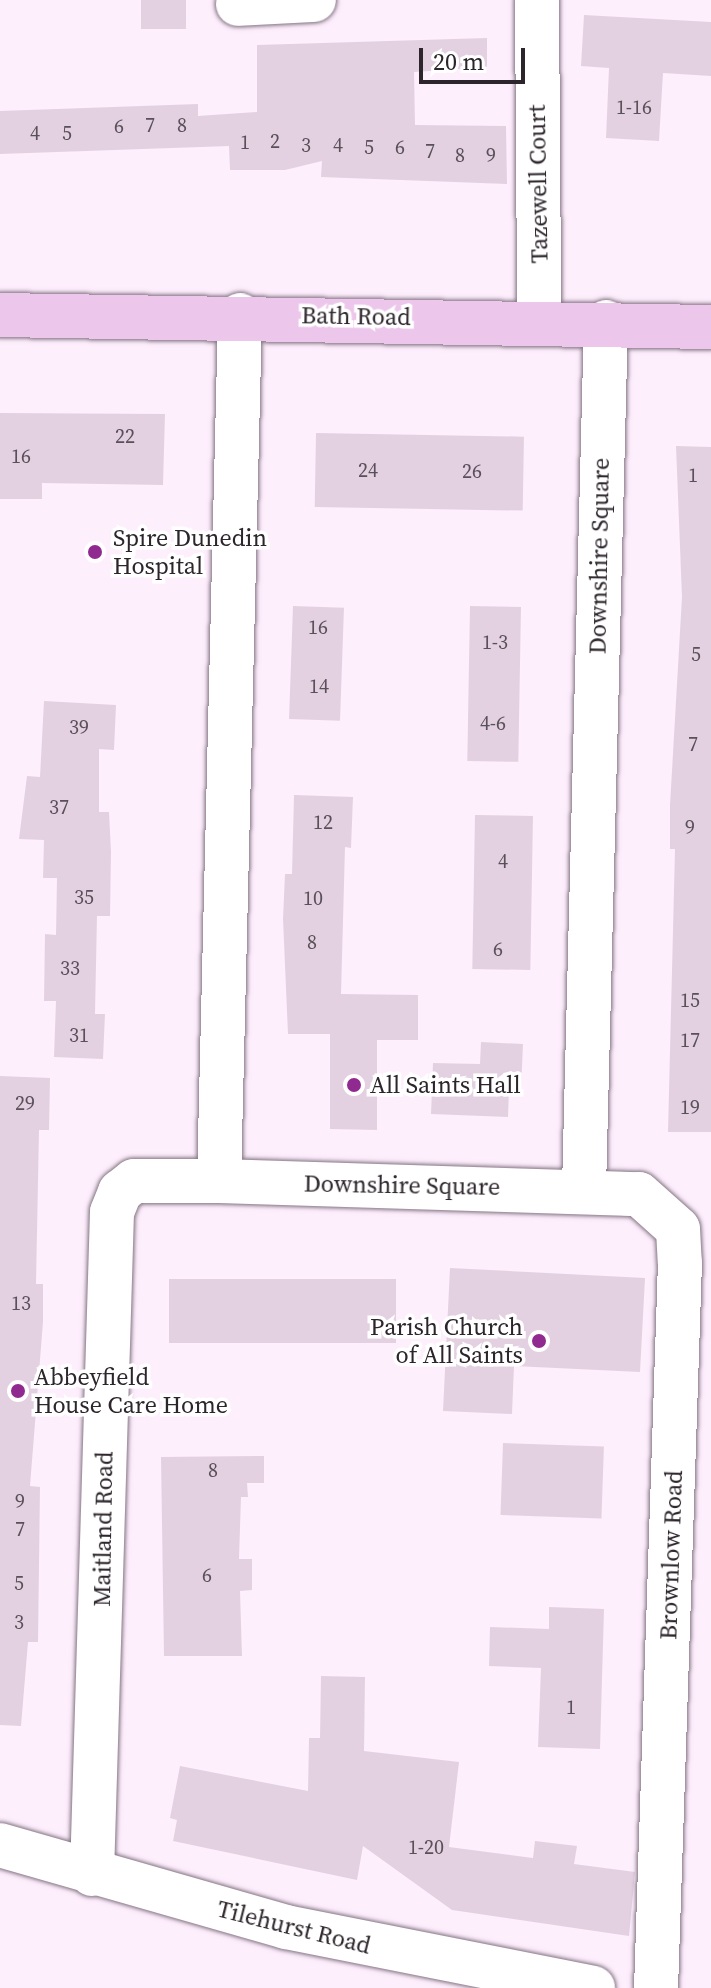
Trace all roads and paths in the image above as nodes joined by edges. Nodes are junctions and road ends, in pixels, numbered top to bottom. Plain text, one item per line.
1 (314, 0) edge
2 (537, 0) edge
3 (238, 4) dead end
4 (0, 315) edge
5 (240, 315) junction
6 (539, 320) junction
7 (606, 322) junction
8 (711, 327) edge
9 (219, 1181) junction
10 (584, 1189) junction
11 (0, 1845) edge
12 (92, 1874) junction
13 (593, 1988) edge
14 (656, 1988) edge

1 - 3 street
2 - 6 street, Tazewell Court
4 - 5 main road, Bath Road
5 - 6 main road, Bath Road
5 - 9 street
6 - 7 main road, Bath Road
7 - 8 main road, Bath Road
7 - 10 street, Downshire Square
9 - 10 street, Downshire Square
9 - 12 street, Maitland Road
10 - 14 street, Brownlow Road
11 - 12 street, Tilehurst Road
12 - 13 street, Tilehurst Road

